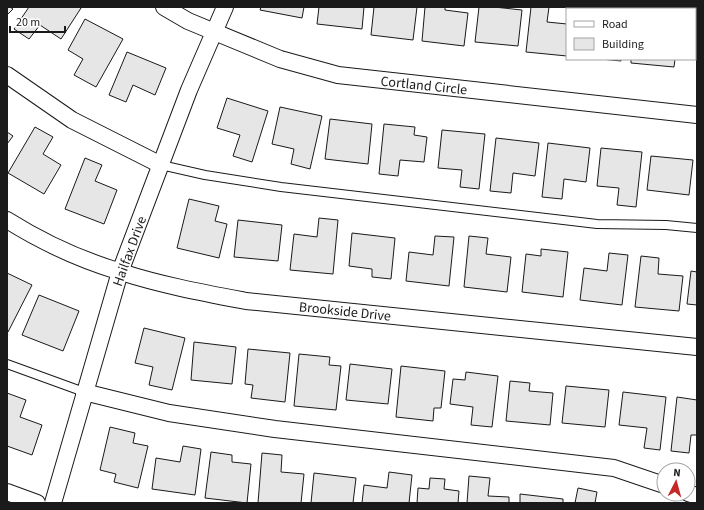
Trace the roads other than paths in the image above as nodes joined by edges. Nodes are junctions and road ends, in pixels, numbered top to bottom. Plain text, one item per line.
1 (164, 7) edge
2 (225, 7) edge
3 (214, 32) junction
4 (7, 76) edge
5 (697, 112) edge
6 (161, 165) junction
7 (7, 220) edge
8 (697, 228) edge
9 (120, 272) junction
10 (697, 347) edge
11 (7, 364) edge
12 (84, 392) junction
13 (656, 482) edge
14 (7, 492) edge
15 (37, 503) edge
16 (53, 503) edge

1 - 3 street, Cortland Circle
2 - 3 street, Hailfax Drive
3 - 5 street, Cortland Circle
3 - 6 street, Hailfax Drive
4 - 6 street
6 - 8 lane
6 - 9 street, Hailfax Drive
7 - 9 street, Brookside Drive
9 - 10 street, Brookside Drive
9 - 12 street, Hailfax Drive
11 - 12 lane
12 - 13 street
12 - 16 street, Hailfax Drive
14 - 15 street

